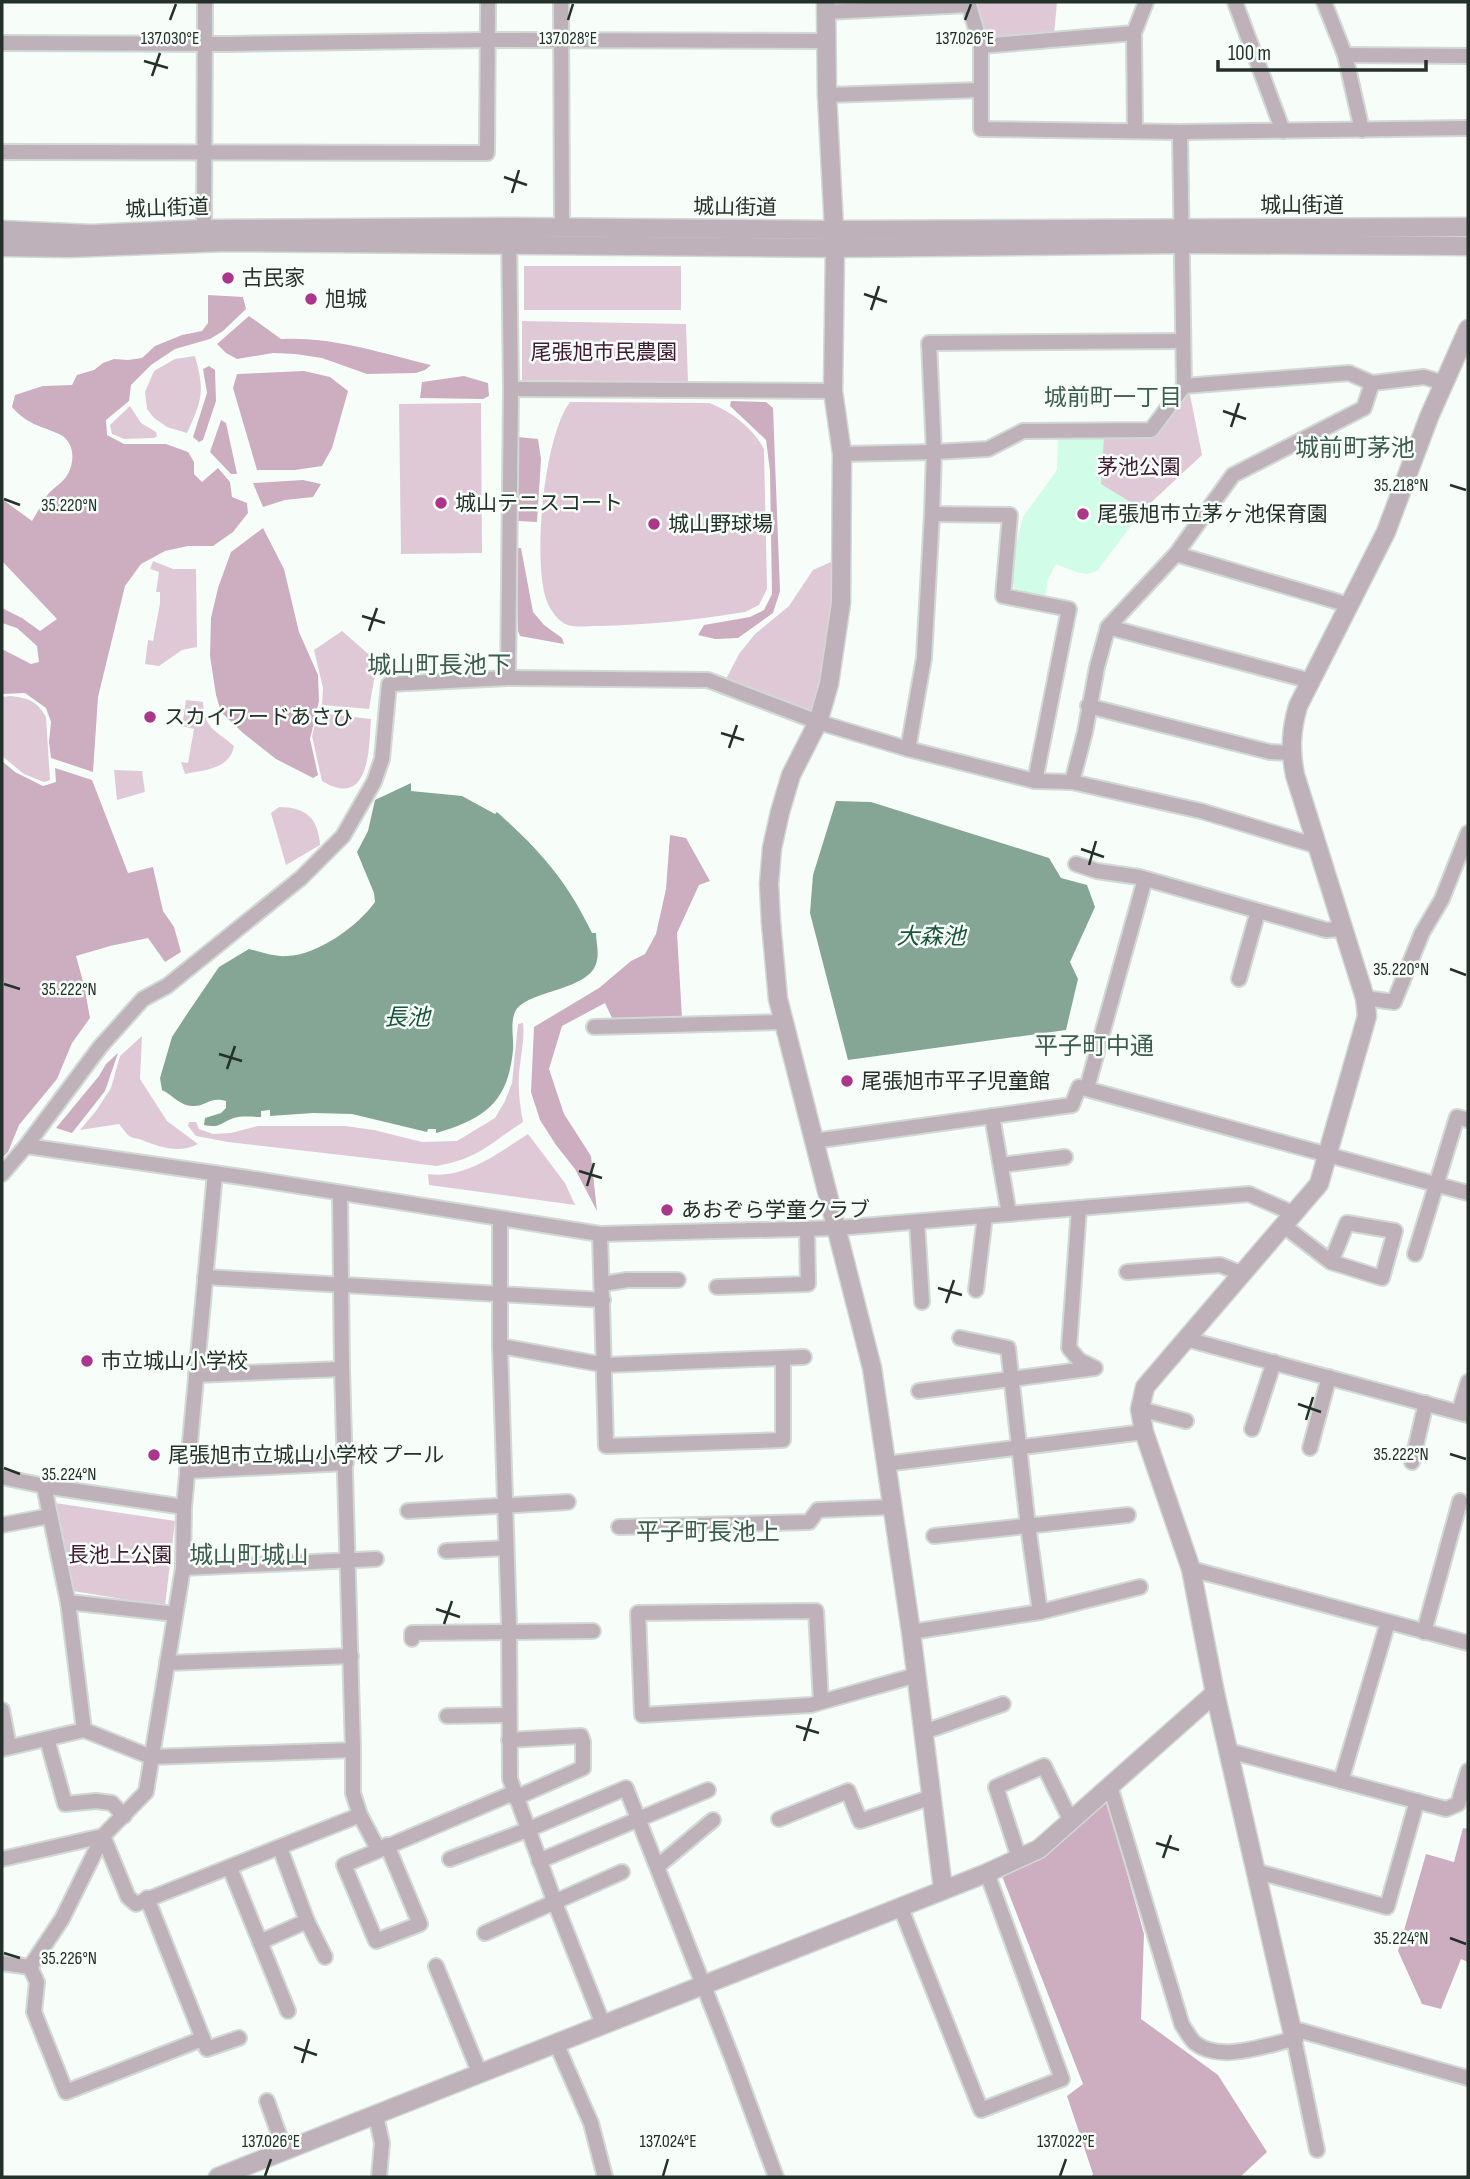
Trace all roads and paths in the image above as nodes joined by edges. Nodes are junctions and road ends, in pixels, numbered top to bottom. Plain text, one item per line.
1 (205, 2) edge
2 (488, 2) edge
3 (561, 2) edge
4 (1146, 2) edge
5 (1234, 2) edge
6 (1324, 2) edge
7 (968, 4) edge
8 (826, 7) edge
9 (1134, 33) junction
10 (489, 40) junction
11 (561, 40) junction
12 (827, 41) junction
13 (2, 43) edge
14 (206, 44) junction
15 (981, 46) junction
16 (1345, 55) junction
17 (1468, 56) edge
18 (981, 90) junction
19 (827, 95) junction
20 (1468, 128) edge
21 (1362, 130) junction
22 (1135, 131) junction
23 (1283, 131) junction
24 (1180, 132) junction
25 (2, 152) edge
26 (203, 153) junction
27 (1468, 227) edge
28 (562, 228) junction
29 (204, 229) junction
30 (2, 230) edge
31 (509, 235) junction
32 (1182, 236) junction
33 (834, 239) junction
34 (1468, 246) edge
35 (2, 247) edge
36 (1468, 329) edge
37 (1183, 341) junction
38 (1373, 383) junction
39 (1444, 383) junction
40 (1184, 386) junction
41 (511, 389) junction
42 (832, 391) junction
43 (934, 452) junction
44 (842, 454) junction
45 (932, 514) junction
46 (1176, 554) junction
47 (1349, 605) junction
48 (1108, 627) junction
49 (508, 678) junction
50 (1311, 681) junction
51 (1088, 706) junction
52 (818, 722) junction
53 (908, 749) junction
54 (1290, 753) junction
55 (1035, 781) junction
56 (1072, 782) junction
57 (1468, 833) edge
58 (1317, 846) junction
59 (1076, 864) dead end
60 (1145, 879) junction
61 (1258, 911) junction
62 (1343, 929) junction
63 (1239, 979) dead end
64 (1365, 998) junction
65 (784, 1022) junction
66 (594, 1027) dead end
67 (1087, 1088) junction
68 (992, 1116) junction
69 (1468, 1120) edge
70 (814, 1141) junction
71 (26, 1146) junction
72 (1328, 1155) junction
73 (1065, 1157) dead end
74 (1000, 1165) junction
75 (215, 1173) junction
76 (2, 1174) edge
77 (1435, 1184) junction
78 (1468, 1193) edge
79 (341, 1194) junction
80 (1079, 1208) junction
81 (1009, 1214) junction
82 (985, 1216) junction
83 (500, 1219) junction
84 (1290, 1220) junction
85 (917, 1222) junction
86 (838, 1228) junction
87 (807, 1229) junction
88 (600, 1234) junction
89 (1415, 1254) dead end
90 (1331, 1262) junction
91 (1127, 1272) dead end
92 (1242, 1274) junction
93 (205, 1277) junction
94 (678, 1280) dead end
95 (602, 1284) junction
96 (340, 1286) junction
97 (717, 1287) dead end
98 (976, 1290) dead end
99 (499, 1295) junction
100 (603, 1300) junction
101 (922, 1302) dead end
102 (960, 1338) dead end
103 (1186, 1339) junction
104 (500, 1346) junction
105 (804, 1357) dead end
106 (783, 1358) junction
107 (1274, 1362) junction
108 (606, 1366) junction
109 (342, 1369) junction
110 (196, 1375) junction
111 (1329, 1377) junction
112 (1010, 1379) junction
113 (1468, 1382) edge
114 (919, 1391) dead end
115 (1426, 1403) junction
116 (1140, 1409) junction
117 (1464, 1413) edge
118 (1186, 1421) dead end
119 (1252, 1429) dead end
120 (1144, 1432) junction
121 (1310, 1448) dead end
122 (1020, 1449) junction
123 (1412, 1462) dead end
124 (346, 1463) junction
125 (885, 1464) junction
126 (187, 1472) junction
127 (2, 1477) edge
128 (44, 1486) junction
129 (1460, 1501) dead end
130 (568, 1502) dead end
131 (504, 1505) junction
132 (184, 1507) junction
133 (893, 1507) junction
134 (408, 1511) dead end
135 (1128, 1515) dead end
136 (50, 1516) junction
137 (2, 1525) edge
138 (1028, 1526) junction
139 (619, 1527) dead end
140 (934, 1536) dead end
141 (506, 1548) junction
142 (446, 1551) dead end
143 (376, 1559) dead end
144 (349, 1560) junction
145 (183, 1568) junction
146 (1191, 1569) junction
147 (1140, 1587) dead end
148 (68, 1602) junction
149 (1040, 1612) junction
150 (175, 1614) junction
151 (1388, 1622) junction
152 (593, 1631) dead end
153 (509, 1632) junction
154 (911, 1632) junction
155 (1424, 1632) junction
156 (412, 1639) dead end
157 (1468, 1643) edge
158 (351, 1656) junction
159 (167, 1662) junction
160 (916, 1675) junction
161 (1215, 1693) junction
162 (821, 1702) junction
163 (1003, 1704) dead end
164 (2, 1710) edge
165 (509, 1715) junction
166 (447, 1716) dead end
167 (84, 1730) junction
168 (924, 1732) junction
169 (47, 1739) junction
170 (509, 1740) junction
171 (5, 1748) edge
172 (354, 1750) junction
173 (1228, 1751) junction
174 (151, 1757) junction
175 (1468, 1771) edge
176 (1341, 1781) junction
177 (1110, 1786) junction
178 (708, 1790) dead end
179 (514, 1795) junction
180 (932, 1797) junction
181 (1417, 1801) junction
182 (360, 1815) junction
183 (124, 1816) junction
184 (779, 1819) dead end
185 (639, 1820) junction
186 (713, 1820) dead end
187 (1071, 1821) junction
188 (527, 1830) junction
189 (103, 1836) junction
190 (382, 1847) junction
191 (280, 1849) junction
192 (450, 1858) dead end
193 (1019, 1858) junction
194 (2, 1859) edge
195 (539, 1861) junction
196 (659, 1866) junction
197 (230, 1868) junction
198 (1255, 1871) junction
199 (622, 1872) dead end
200 (987, 1873) junction
201 (943, 1889) junction
202 (147, 1898) junction
203 (555, 1903) junction
204 (901, 1906) junction
205 (307, 1921) junction
206 (485, 1933) dead end
207 (260, 1942) junction
208 (325, 1957) dead end
209 (2, 1963) edge
210 (436, 1966) dead end
211 (30, 1967) junction
212 (704, 1985) junction
213 (288, 2011) dead end
214 (603, 2024) junction
215 (1292, 2033) junction
216 (239, 2038) dead end
217 (202, 2039) junction
218 (556, 2043) junction
219 (480, 2074) junction
220 (1468, 2078) edge
221 (267, 2101) dead end
222 (376, 2116) junction
223 (1317, 2150) dead end
224 (285, 2151) junction
225 (218, 2177) edge
226 (379, 2177) edge
227 (605, 2177) edge
228 (776, 2177) edge

1 - 14 street
2 - 10 street
3 - 11 street
4 - 9 street
5 - 23 street
6 - 16 street
7 - 8 street
7 - 15 street
8 - 12 street
9 - 15 street
9 - 22 street
10 - 11 street
10 - 14 street
10 - 26 street
11 - 12 street
11 - 28 street
12 - 19 street
13 - 14 street
14 - 26 street
15 - 18 street
16 - 17 street
16 - 21 street
18 - 19 street
18 - 22 street
19 - 33 street
20 - 21 street
21 - 23 street
22 - 24 street
23 - 24 street
24 - 32 street
25 - 26 street
26 - 29 street
27 - 32 street, 城山街道
28 - 31 street, 城山街道
28 - 33 street, 城山街道
29 - 30 street, 城山街道
29 - 31 street, 城山街道
31 - 33 street, 城山街道
31 - 35 street, 城山街道
31 - 41 street
32 - 33 street, 城山街道
32 - 34 street, 城山街道
32 - 37 street
33 - 42 street
36 - 39 street
37 - 40 street
37 - 43 street
38 - 39 street
38 - 40 street
38 - 46 street
39 - 47 street
40 - 43 street
41 - 42 street
41 - 49 street
42 - 44 street
43 - 44 street
43 - 45 street
44 - 52 street
45 - 53 street
45 - 55 street
46 - 47 street
46 - 48 street
47 - 50 street
48 - 50 street
48 - 51 street
49 - 52 street
49 - 71 street
50 - 54 street
51 - 54 street
51 - 56 street
52 - 53 street
52 - 65 street
53 - 55 street
54 - 58 street
55 - 56 street
56 - 58 street
57 - 64 street
58 - 62 street
59 - 60 street
60 - 61 street
60 - 67 street
61 - 62 street
61 - 63 street
62 - 64 street
64 - 72 street
65 - 66 street
65 - 70 street
67 - 68 street
67 - 72 street
68 - 70 street
68 - 74 street
69 - 77 street
70 - 86 street
71 - 75 street
71 - 76 street
72 - 77 street
72 - 84 street
73 - 74 street
74 - 81 street
75 - 79 street
75 - 93 street
77 - 78 street
77 - 89 street
79 - 83 street
79 - 96 street
80 - 81 street
80 - 84 street
80 - 112 street
81 - 82 street
82 - 85 street
82 - 98 street
83 - 88 street
83 - 99 street
84 - 90 street
84 - 92 street
85 - 86 street
85 - 101 street
86 - 87 street
86 - 125 street
87 - 88 street
87 - 97 street
88 - 95 street
90 - 90 street
91 - 92 street
92 - 103 street
93 - 96 street
93 - 110 street
94 - 95 street
95 - 100 street
96 - 99 street
96 - 109 street
99 - 100 street
99 - 104 street
100 - 108 street
102 - 112 street
103 - 107 street
103 - 116 street
104 - 108 street
104 - 131 street
105 - 106 street
106 - 108 street
106 - 108 street
107 - 111 street
107 - 119 street
109 - 110 street
109 - 124 street
110 - 126 street
111 - 115 street
111 - 121 street
112 - 114 street
112 - 122 street
113 - 117 street
115 - 117 street
115 - 123 street
116 - 118 street
116 - 120 street
120 - 122 street
120 - 146 street
122 - 125 street
122 - 138 street
124 - 126 street
124 - 144 street
125 - 133 street
126 - 132 street
127 - 128 street
128 - 132 street
128 - 136 street
129 - 155 street
130 - 131 street
131 - 134 street
131 - 141 street
132 - 145 street
133 - 139 street
133 - 154 street
135 - 138 street
136 - 137 street
136 - 148 street
138 - 140 street
138 - 149 street
141 - 142 street
141 - 153 street
143 - 144 street
144 - 145 street
144 - 158 street
145 - 150 street
146 - 151 street
146 - 161 street
147 - 149 street
148 - 150 street
148 - 167 street
149 - 154 street
150 - 159 street
151 - 155 street
151 - 176 street
152 - 153 street
153 - 156 street
153 - 165 street
154 - 160 street
155 - 157 street
158 - 159 street
158 - 172 street
159 - 174 street
160 - 162 street
160 - 168 street
161 - 173 street
161 - 177 street
162 - 162 street
163 - 168 street
164 - 171 street
165 - 166 street
165 - 170 street
167 - 169 street
167 - 174 street
168 - 180 street
169 - 171 street
169 - 183 street
170 - 179 street
170 - 179 street
172 - 174 street
172 - 182 street
173 - 176 street
173 - 198 street
174 - 183 street
175 - 181 street
176 - 181 street
177 - 187 street
177 - 215 street
178 - 185 street
179 - 188 street
179 - 190 street
180 - 184 street
180 - 201 street
181 - 198 street
182 - 190 street
182 - 191 street
183 - 189 street
185 - 188 street
185 - 195 street
185 - 196 street
186 - 196 street
187 - 193 street
187 - 193 street
188 - 192 street
188 - 195 street
189 - 194 street
189 - 202 street
189 - 211 street
190 - 190 street
191 - 197 street
191 - 205 street
193 - 200 street
195 - 203 street
196 - 212 street
197 - 202 street
197 - 207 street
198 - 215 street
199 - 203 street
200 - 201 street
200 - 204 street
201 - 204 street
202 - 217 street
203 - 206 street
203 - 214 street
204 - 212 street
205 - 207 street
205 - 208 street
207 - 213 street
209 - 211 street
210 - 219 street
211 - 217 street
212 - 214 street
212 - 228 street
214 - 218 street
215 - 220 street
215 - 223 street
216 - 217 street
218 - 219 street
218 - 227 street
219 - 222 street
221 - 224 street
222 - 224 street
222 - 226 street
224 - 225 street

